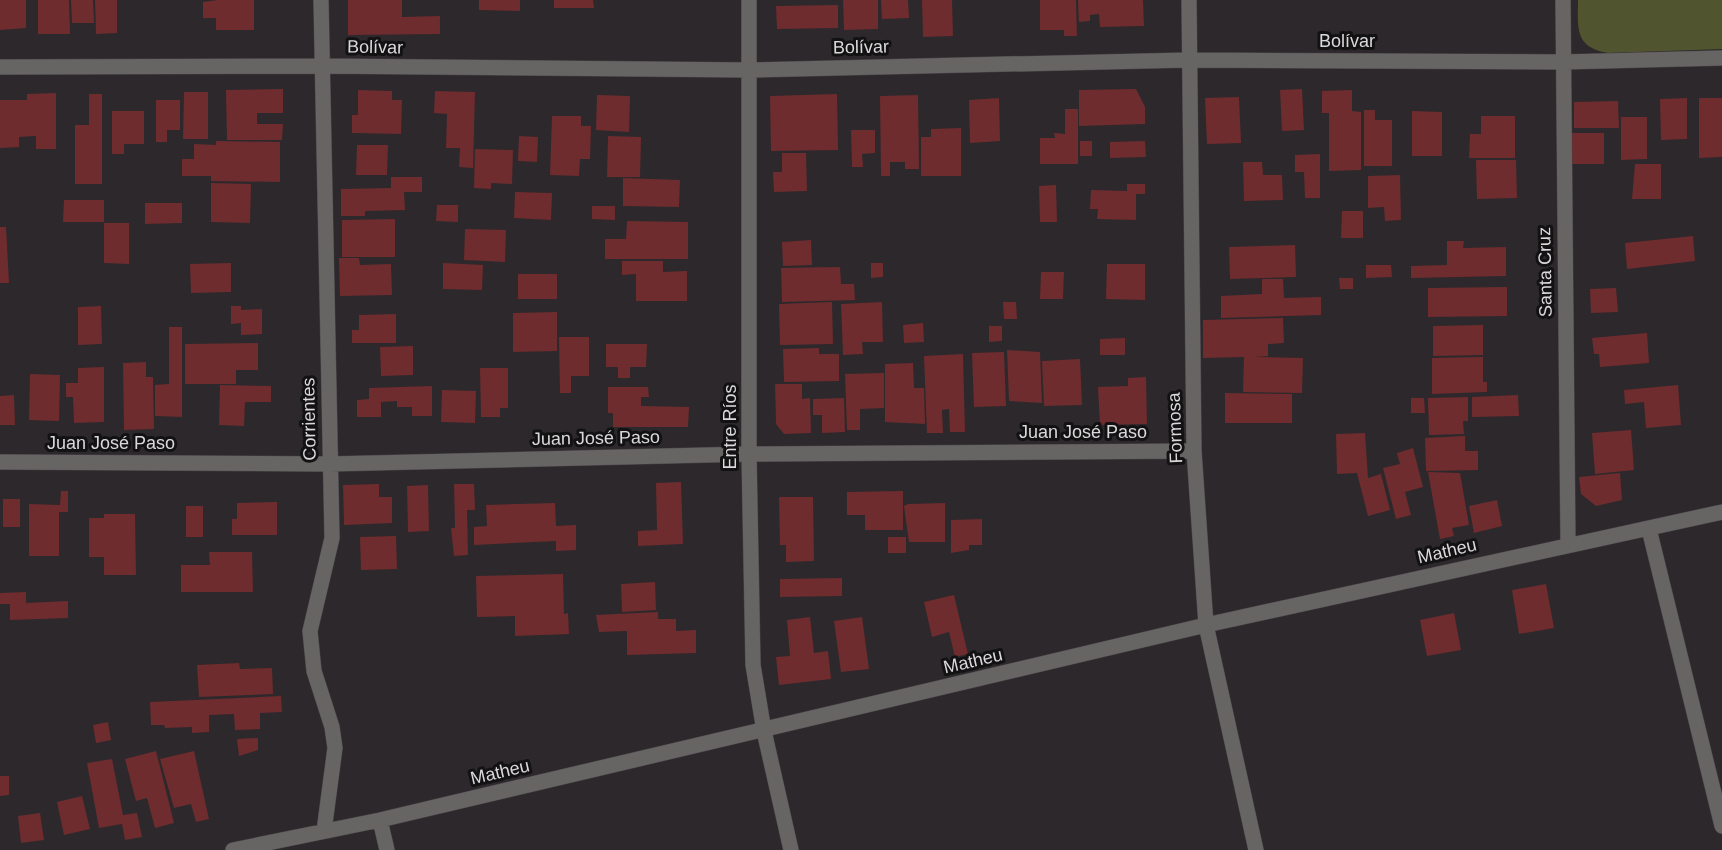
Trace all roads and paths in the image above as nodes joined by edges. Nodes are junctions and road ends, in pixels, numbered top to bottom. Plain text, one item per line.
1 (321, 0) edge
2 (749, 0) edge
3 (1189, 0) edge
4 (1563, 0) edge
5 (1722, 58) edge
6 (1188, 60) junction
7 (1563, 62) junction
8 (321, 66) junction
9 (0, 67) edge
10 (749, 69) junction
11 (1194, 451) junction
12 (749, 454) junction
13 (0, 462) edge
14 (329, 464) junction
15 (1722, 512) edge
16 (1649, 529) junction
17 (1568, 544) junction
18 (1206, 625) junction
19 (764, 731) junction
20 (380, 820) junction
21 (1722, 826) edge
22 (324, 831) junction
23 (233, 850) edge
24 (387, 850) edge
25 (791, 850) edge
26 (1256, 850) edge

1 - 8 street, Corrientes
2 - 10 street, Entre Ríos
3 - 6 street, Formosa
4 - 7 street, Santa Cruz
5 - 7 street, Bolívar
6 - 7 street, Bolívar
6 - 10 street, Bolívar
6 - 11 street, Formosa
7 - 17 street, Santa Cruz
8 - 9 street, Bolívar
8 - 10 street, Bolívar
8 - 14 street, Corrientes
10 - 12 street, Entre Ríos
11 - 12 street, Juan José Paso
11 - 18 street, Formosa
12 - 14 street, Juan José Paso
12 - 19 street, Entre Ríos
13 - 14 street, Juan José Paso
14 - 22 street, Corrientes
15 - 16 street, Matheu
16 - 17 street, Matheu
16 - 21 street
17 - 18 street, Matheu
18 - 19 street, Matheu
18 - 26 street, Formosa
19 - 20 street, Matheu
19 - 25 street, Entre Ríos
20 - 22 street, Matheu
20 - 24 street
22 - 23 street, Matheu

